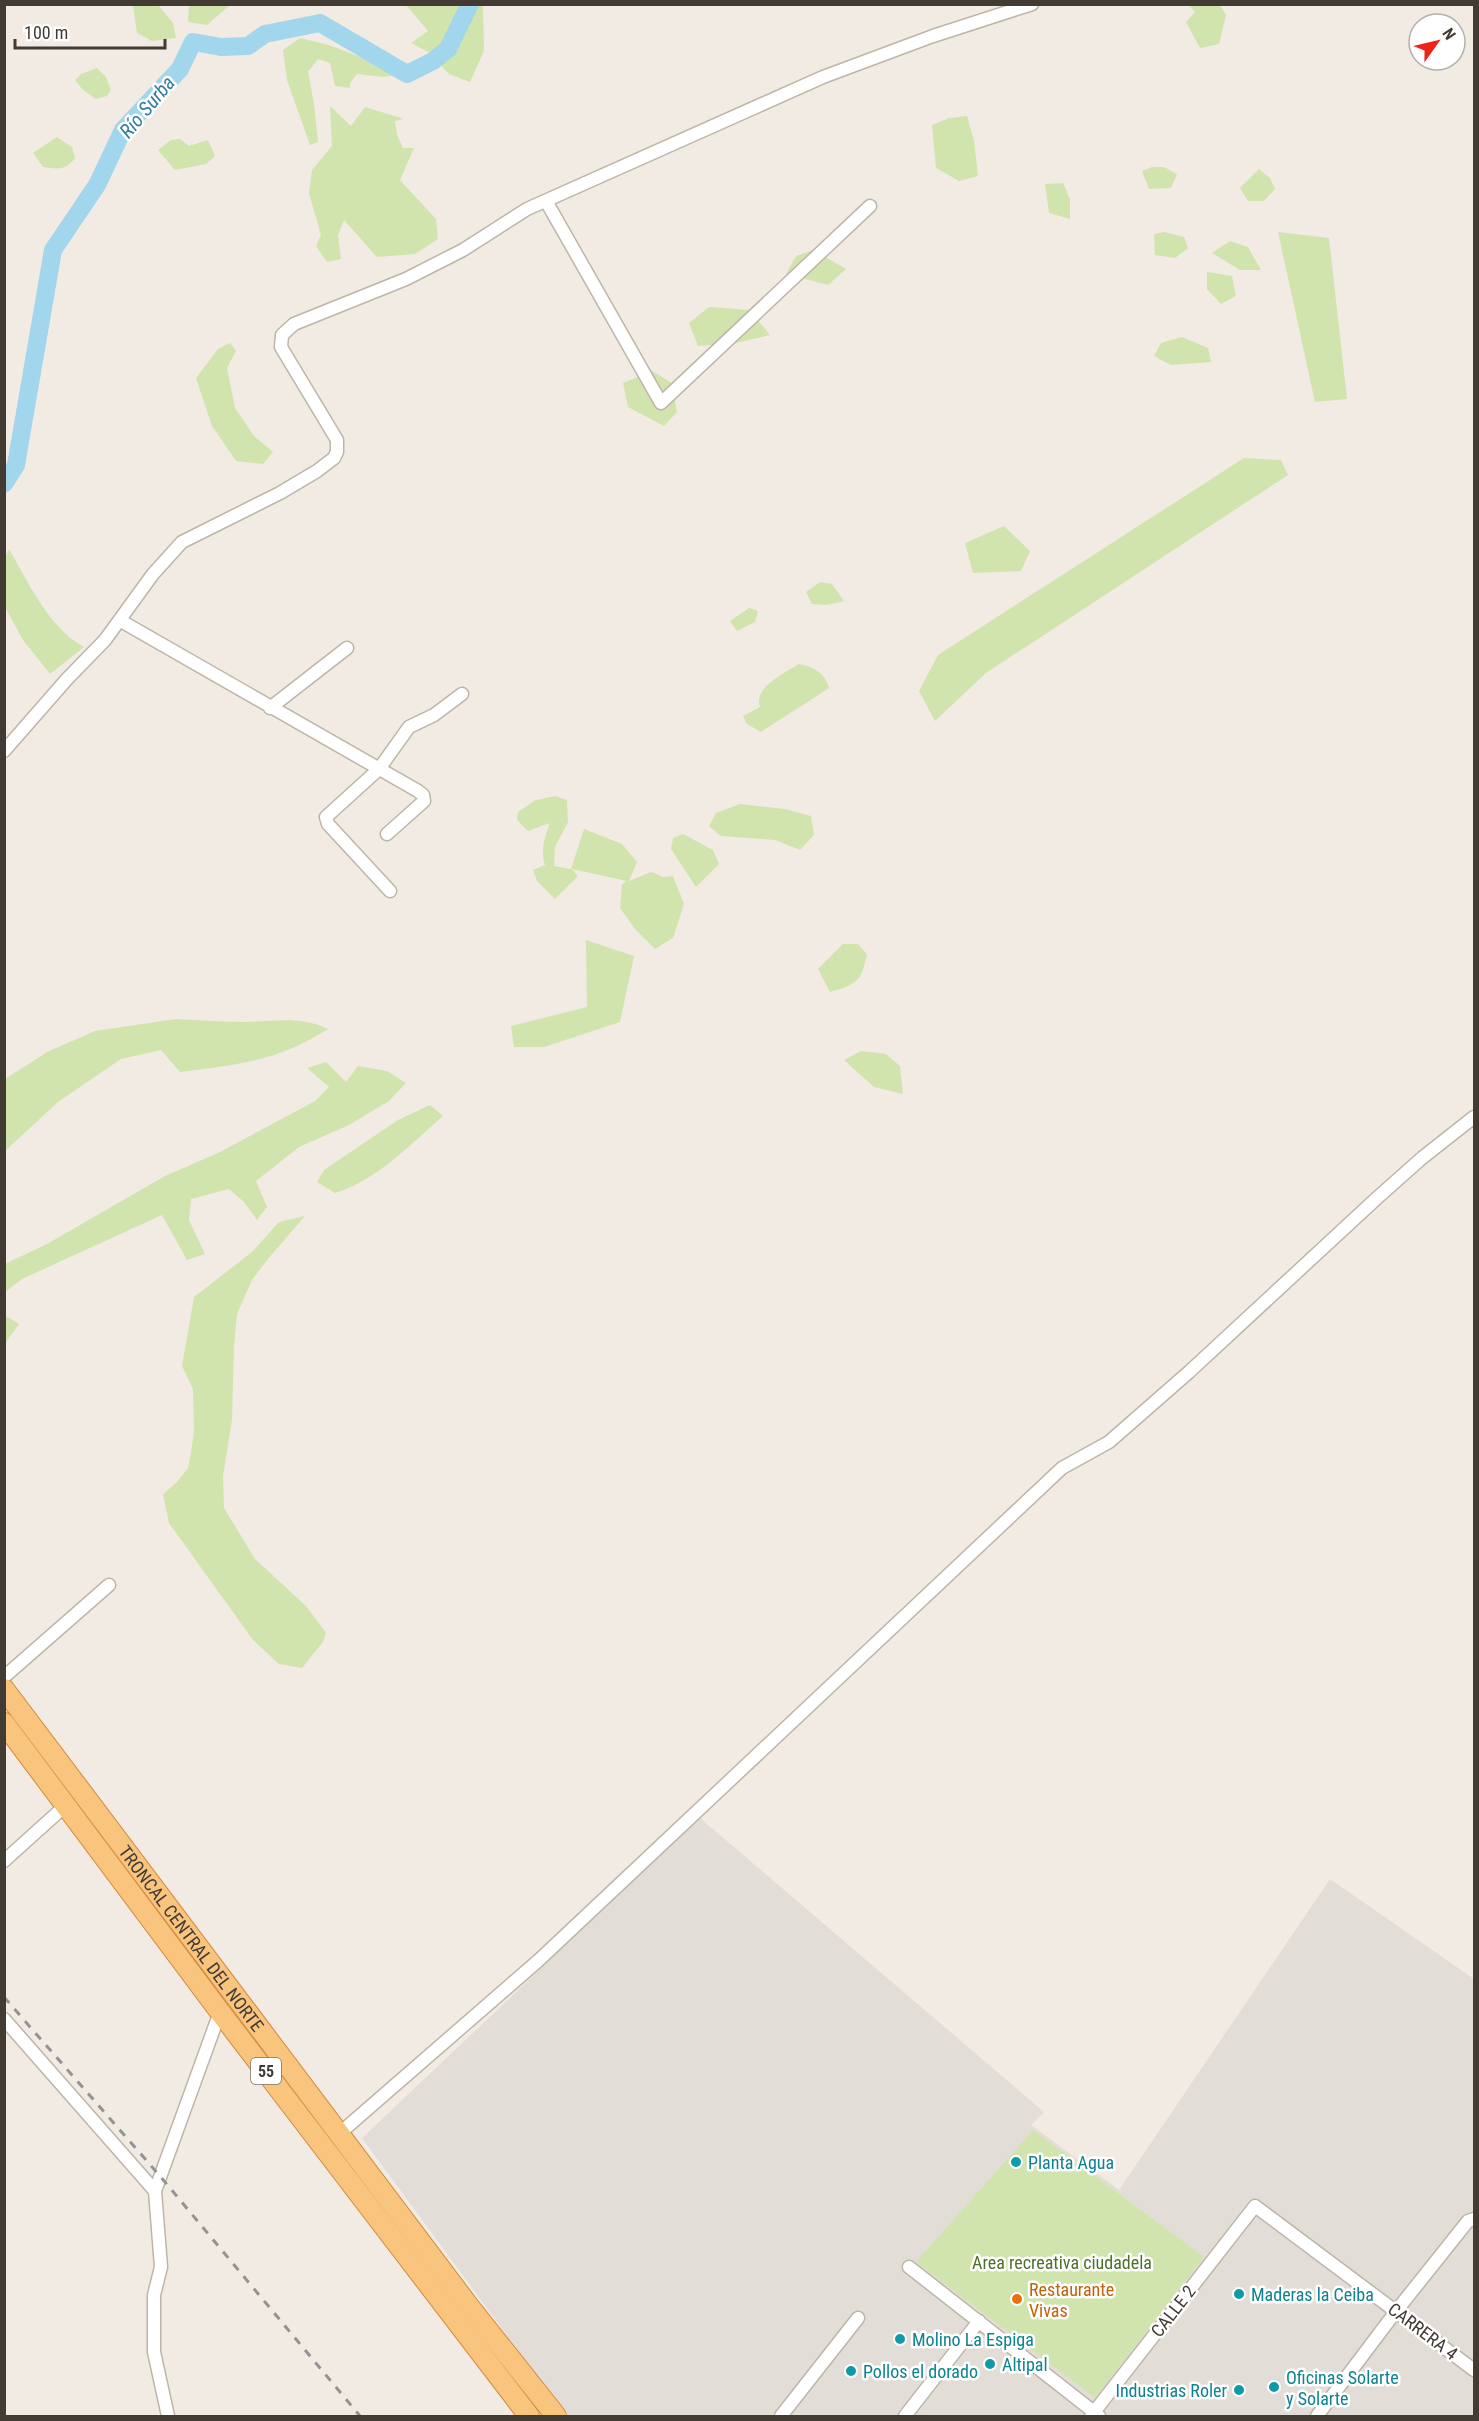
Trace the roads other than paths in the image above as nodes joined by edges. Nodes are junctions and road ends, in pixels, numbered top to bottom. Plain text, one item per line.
1 (1032, 4) edge
2 (546, 201) junction
3 (870, 206) dead end
4 (121, 621) junction
5 (347, 648) dead end
6 (462, 694) dead end
7 (270, 708) junction
8 (4, 751) edge
9 (379, 769) junction
10 (387, 834) dead end
11 (390, 891) dead end
12 (1474, 1117) edge
13 (109, 1585) dead end
14 (4, 1677) edge
15 (4, 1689) edge
16 (4, 1723) edge
17 (65, 1806) junction
18 (4, 1861) edge
19 (220, 2012) junction
20 (4, 2019) edge
21 (340, 2133) junction
22 (155, 2192) junction
23 (1255, 2206) joint
24 (1474, 2219) edge
25 (909, 2267) dead end
26 (1396, 2310) junction
27 (858, 2318) dead end
28 (979, 2321) junction
29 (1474, 2370) edge
30 (1095, 2415) edge
31 (168, 2416) edge
32 (529, 2416) edge
33 (556, 2416) edge
34 (781, 2416) edge
35 (905, 2416) edge
36 (1317, 2416) edge

1 - 2 street
2 - 3 street
2 - 4 street
4 - 7 street
4 - 8 street
5 - 7 street
6 - 9 street
7 - 9 street
9 - 10 street
9 - 11 street
12 - 21 street
13 - 14 street
15 - 21 highway, TRONCAL CENTRAL DEL NORTE / 55
16 - 17 highway, TRONCAL CENTRAL DEL NORTE / 55
17 - 18 street
17 - 19 highway, TRONCAL CENTRAL DEL NORTE / 55
19 - 22 street
19 - 32 highway, TRONCAL CENTRAL DEL NORTE / 55
20 - 22 street
21 - 33 highway, TRONCAL CENTRAL DEL NORTE / 55
22 - 31 street
23 - 26 street, CARRERA 4
23 - 30 street, CALLE 2
24 - 26 street
25 - 28 street
26 - 29 street, CARRERA 4
26 - 36 street
27 - 34 street
28 - 30 street
28 - 35 street

